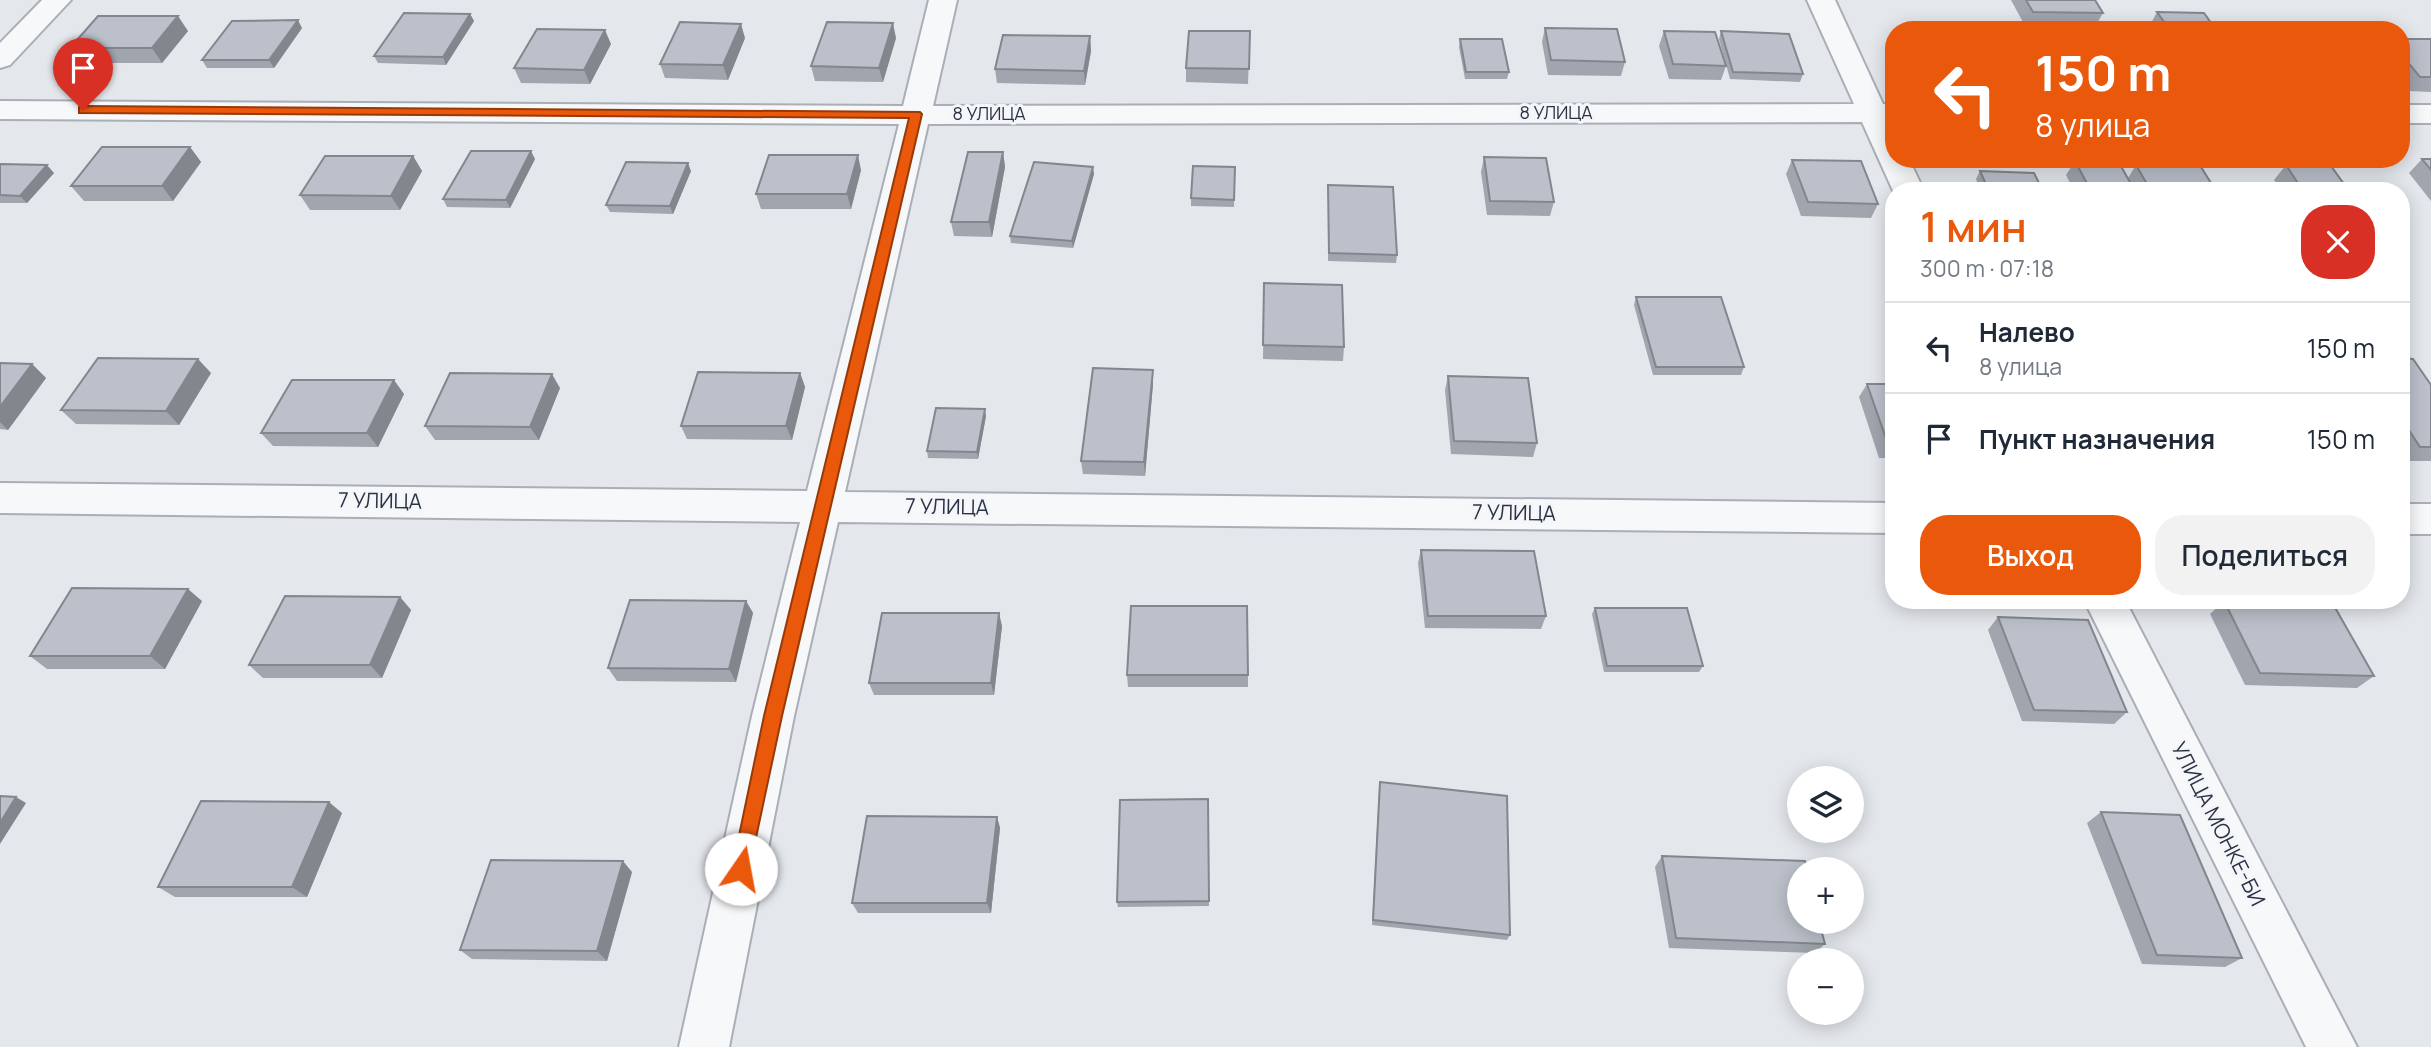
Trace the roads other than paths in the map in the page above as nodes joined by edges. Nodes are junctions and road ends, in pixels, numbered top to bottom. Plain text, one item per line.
1 (57, 0) edge
2 (943, 0) edge
3 (1821, 0) edge
4 (0, 60) edge
5 (0, 110) edge
6 (1882, 113) edge
7 (916, 114) junction
8 (2410, 114) edge
9 (2431, 114) edge
10 (0, 498) edge
11 (824, 505) junction
12 (1885, 518) edge
13 (2410, 519) edge
14 (2431, 519) edge
15 (2109, 609) edge
16 (704, 1047) edge
17 (2332, 1047) edge

1 - 4 street
2 - 7 street
3 - 6 street
5 - 7 street, 8 УЛИЦА
6 - 7 street, 8 УЛИЦА
7 - 11 street
8 - 9 street
10 - 11 street, 7 УЛИЦА
11 - 12 street, 7 УЛИЦА
11 - 16 street
13 - 14 street
15 - 17 street, УЛИЦА МОНКЕ-БИ

